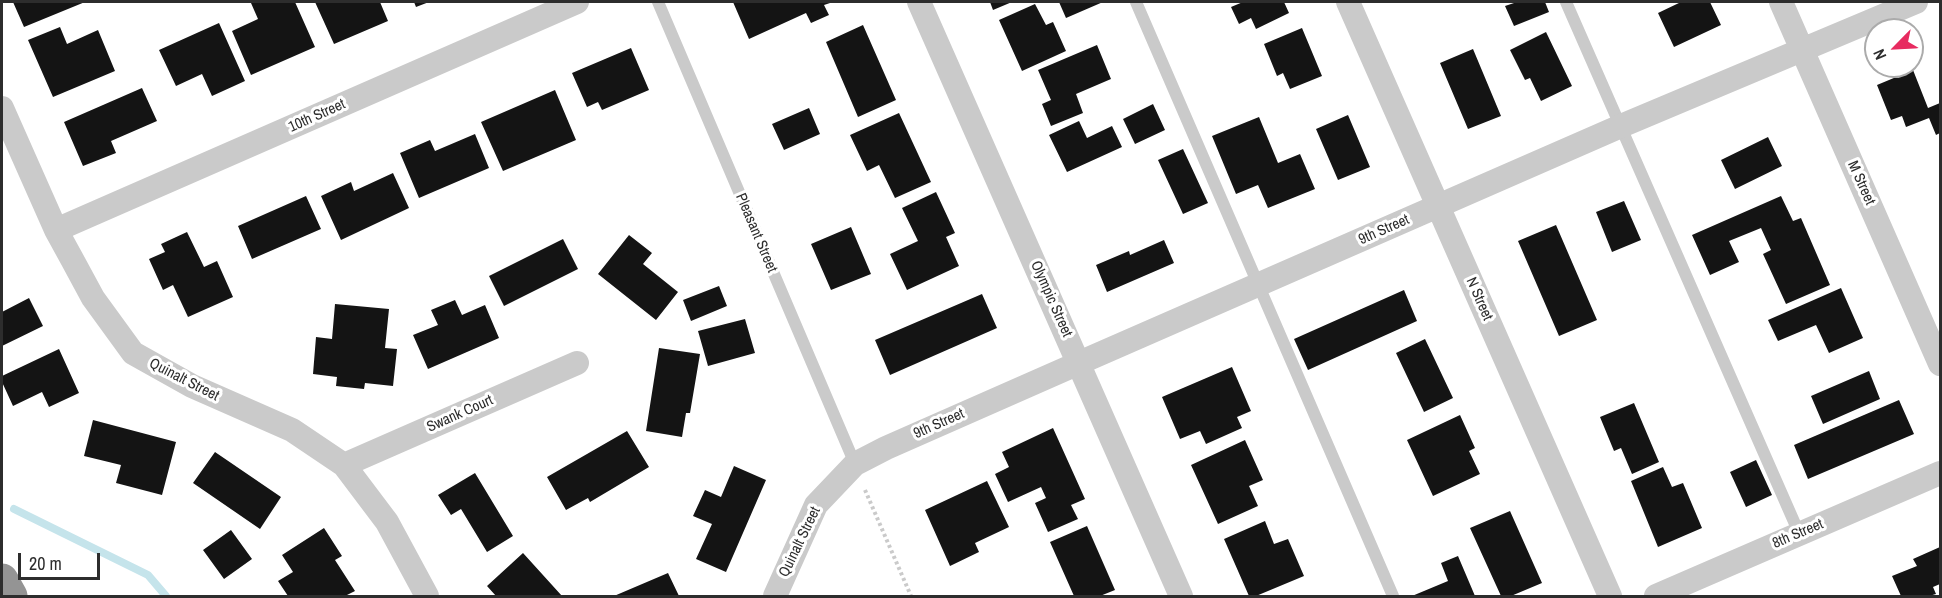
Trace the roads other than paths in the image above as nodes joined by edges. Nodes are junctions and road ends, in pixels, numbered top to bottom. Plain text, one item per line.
1 (658, 2) edge
2 (920, 2) edge
3 (1136, 2) edge
4 (1348, 2) edge
5 (1566, 2) edge
6 (1781, 2) edge
7 (1916, 2) edge
8 (569, 3) edge
9 (1803, 51) junction
10 (2, 108) edge
11 (1621, 126) junction
12 (1439, 207) junction
13 (56, 230) junction
14 (1259, 285) junction
15 (577, 363) dead end
16 (1079, 363) junction
17 (1941, 364) edge
18 (855, 464) junction
19 (344, 465) junction
20 (1941, 473) edge
21 (1799, 533) junction
22 (2, 580) edge
23 (11, 597) edge
24 (427, 597) edge
25 (775, 597) edge
26 (1181, 597) edge
27 (1393, 597) edge
28 (1610, 597) edge
29 (1656, 597) edge

1 - 18 lane, Pleasant Street
2 - 16 street, Olympic Street
3 - 14 lane
4 - 12 street, N Street
5 - 11 lane
6 - 9 street, M Street
7 - 9 street, 9th Street
8 - 13 street, 10th Street
9 - 11 street, 9th Street
9 - 17 street, M Street
10 - 13 street, Quinalt Street
11 - 12 street, 9th Street
11 - 21 lane
12 - 14 street, 9th Street
12 - 28 street, N Street
13 - 19 street, Quinalt Street
14 - 16 street, 9th Street
14 - 27 lane
15 - 19 street, Swank Court
16 - 18 street, 9th Street
16 - 26 street, Olympic Street
18 - 25 street, Quinalt Street
19 - 24 street, Quinalt Street
20 - 21 street, 8th Street
21 - 29 street, 8th Street
22 - 23 highway

